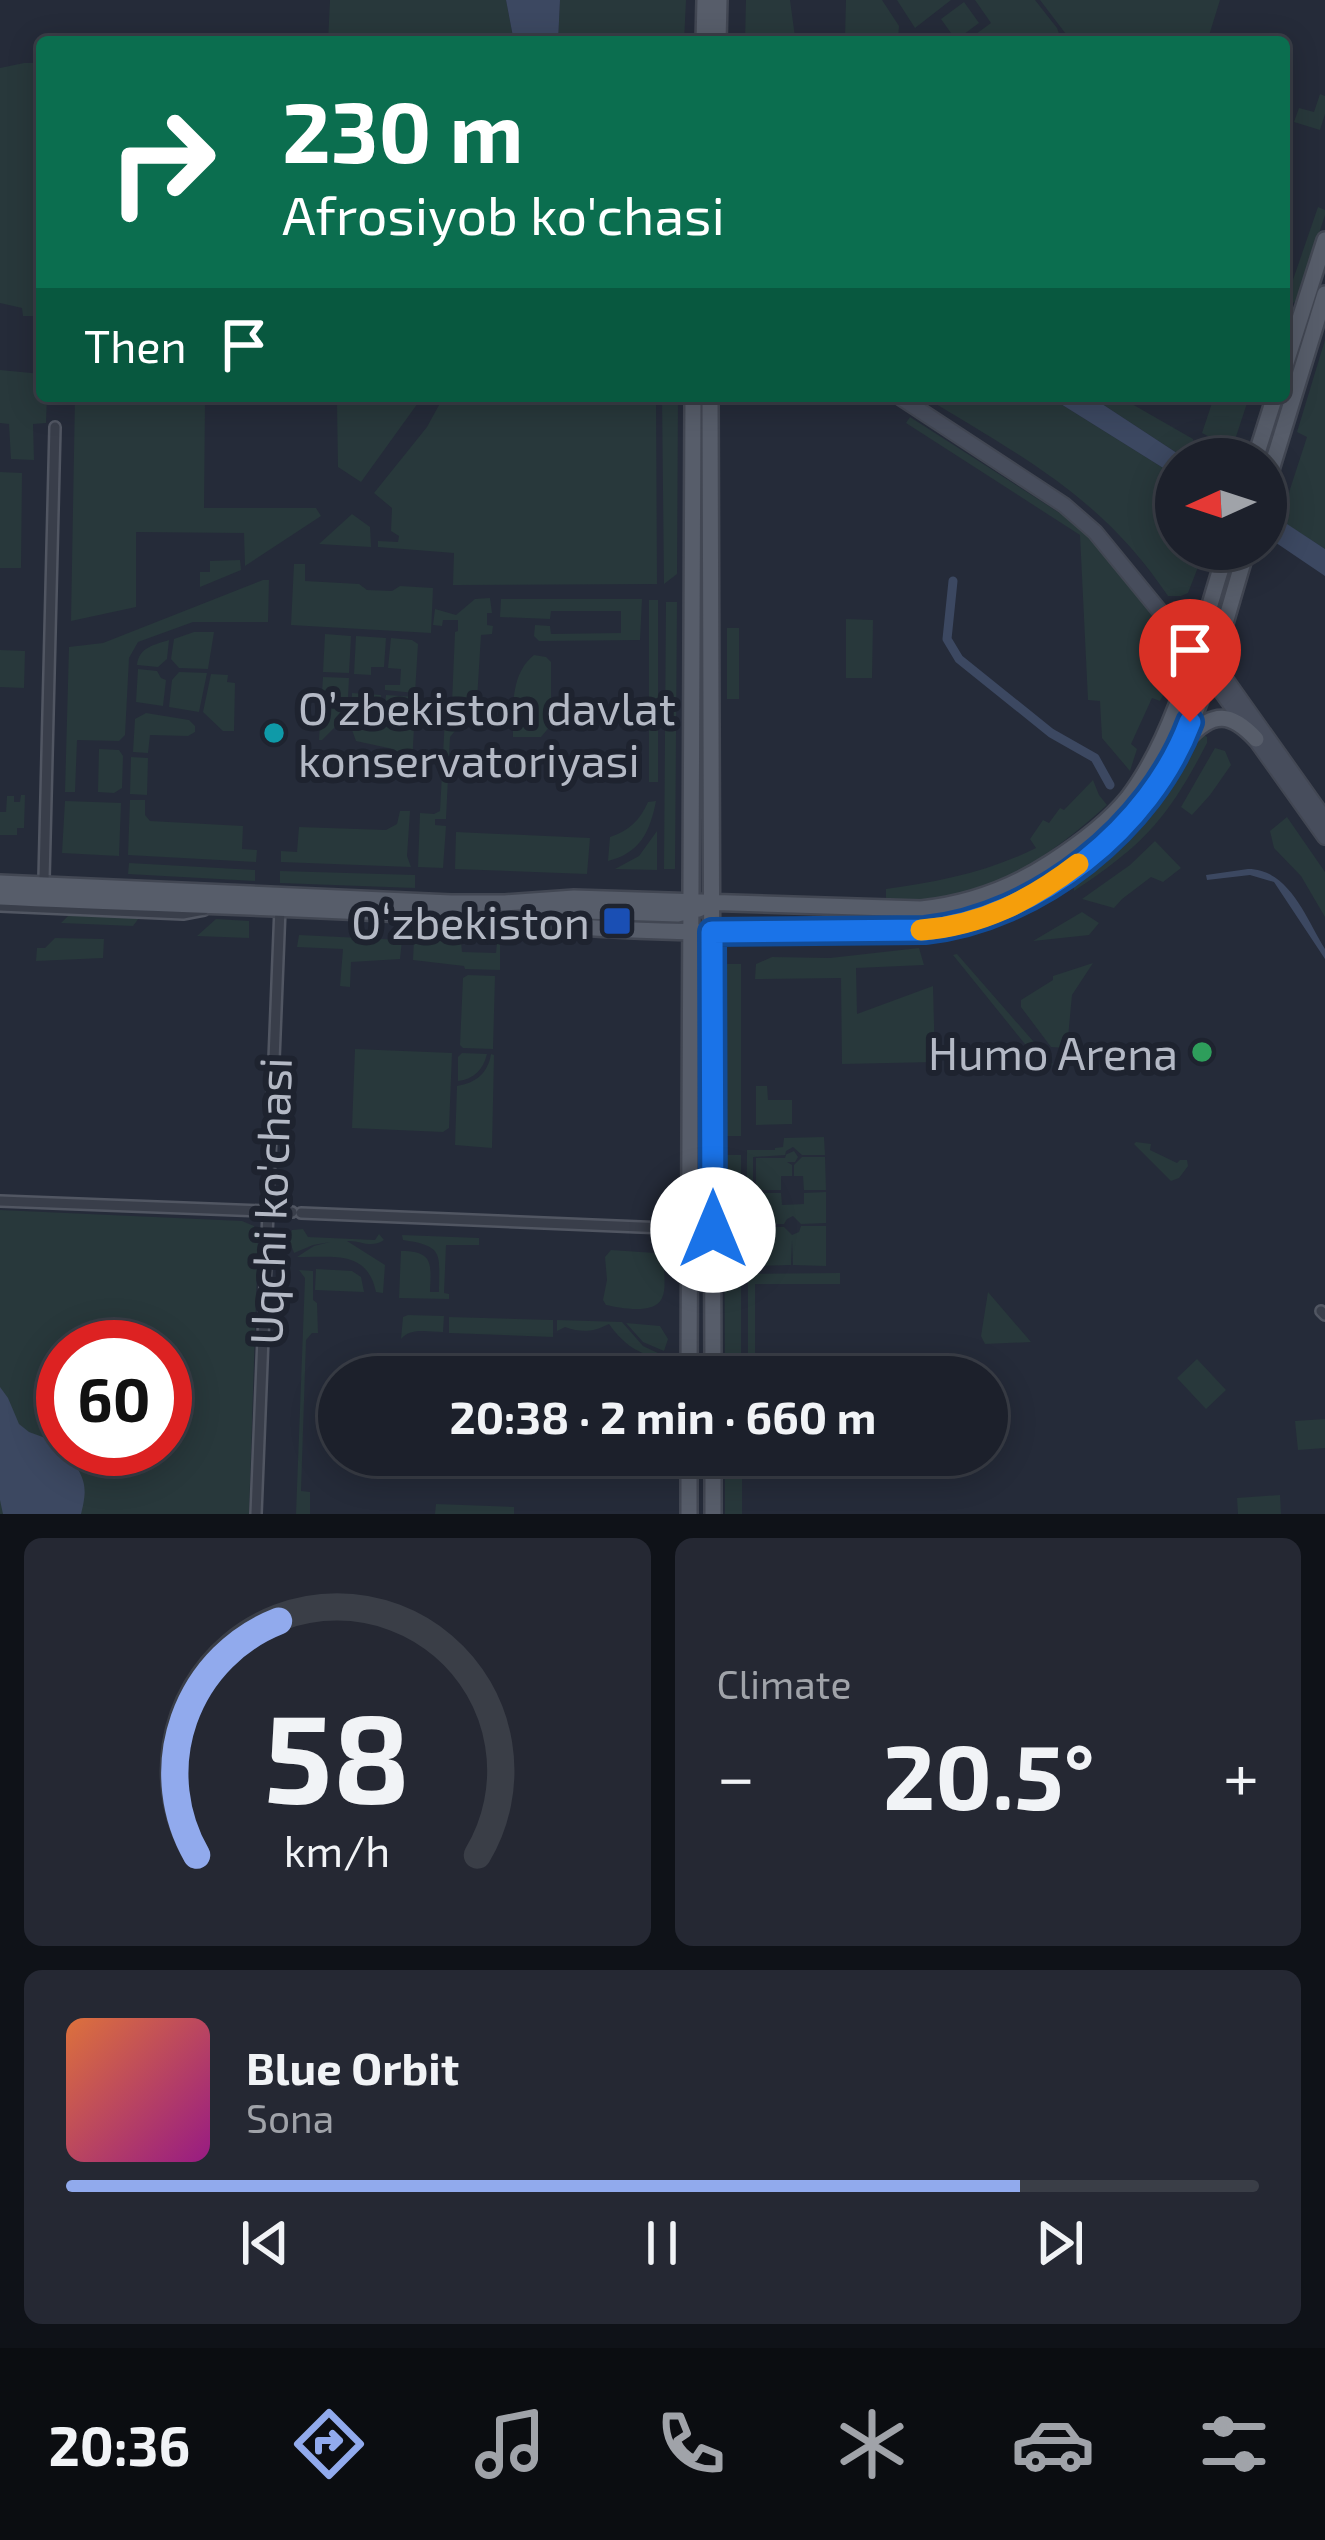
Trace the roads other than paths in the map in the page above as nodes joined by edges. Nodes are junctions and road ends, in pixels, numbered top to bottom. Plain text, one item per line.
1 (705, 0) edge
2 (719, 0) edge
3 (704, 36) edge
4 (718, 36) edge
5 (1325, 240) edge
6 (1325, 295) edge
7 (1290, 350) edge
8 (693, 402) edge
9 (710, 402) edge
10 (910, 402) edge
11 (1273, 402) edge
12 (55, 428) dead end
13 (1262, 438) edge
14 (1281, 438) edge
15 (692, 496) junction
16 (711, 497) junction
17 (1220, 570) edge
18 (1240, 570) edge
19 (1196, 647) junction
20 (1210, 666) junction
21 (691, 667) junction
22 (711, 668) junction
23 (1256, 739) junction
24 (1181, 744) junction
25 (1325, 819) edge
26 (1325, 837) edge
27 (44, 878) junction
28 (0, 879) edge
29 (0, 897) edge
30 (281, 898) junction
31 (712, 904) junction
32 (0, 907) edge
33 (218, 908) junction
34 (690, 908) junction
35 (492, 919) junction
36 (690, 932) junction
37 (712, 932) junction
38 (0, 1201) edge
39 (268, 1211) junction
40 (689, 1228) junction
41 (713, 1323) junction
42 (689, 1324) junction
43 (689, 1356) edge
44 (713, 1356) edge
45 (689, 1476) edge
46 (713, 1476) edge
47 (256, 1514) edge
48 (689, 1514) edge
49 (713, 1514) edge

1 - 3 main road
2 - 4 main road
5 - 7 main road
6 - 14 main road
8 - 15 main road
9 - 16 main road
10 - 19 main road
11 - 13 main road
12 - 27 street
15 - 16 main road
15 - 21 main road
16 - 22 main road
17 - 19 main road
18 - 20 main road
19 - 20 main road
19 - 31 main road
20 - 23 main road
20 - 24 main road
20 - 25 main road
21 - 22 main road
21 - 34 main road
22 - 31 main road
23 - 24 main road
23 - 26 main road
24 - 37 main road
27 - 28 street
27 - 30 street
28 - 30 main road
29 - 33 main road
30 - 33 main road
30 - 34 main road
30 - 35 main road
30 - 39 street, Uqchi ko'chasi
31 - 34 main road
31 - 37 main road
32 - 33 street
34 - 35 main road
34 - 36 main road
35 - 36 main road
36 - 37 main road
36 - 40 main road
37 - 41 main road
38 - 39 street
39 - 40 street
39 - 47 street, Uqchi ko'chasi
40 - 42 main road
41 - 42 main road
41 - 44 main road
42 - 43 main road
45 - 48 main road
46 - 49 main road

